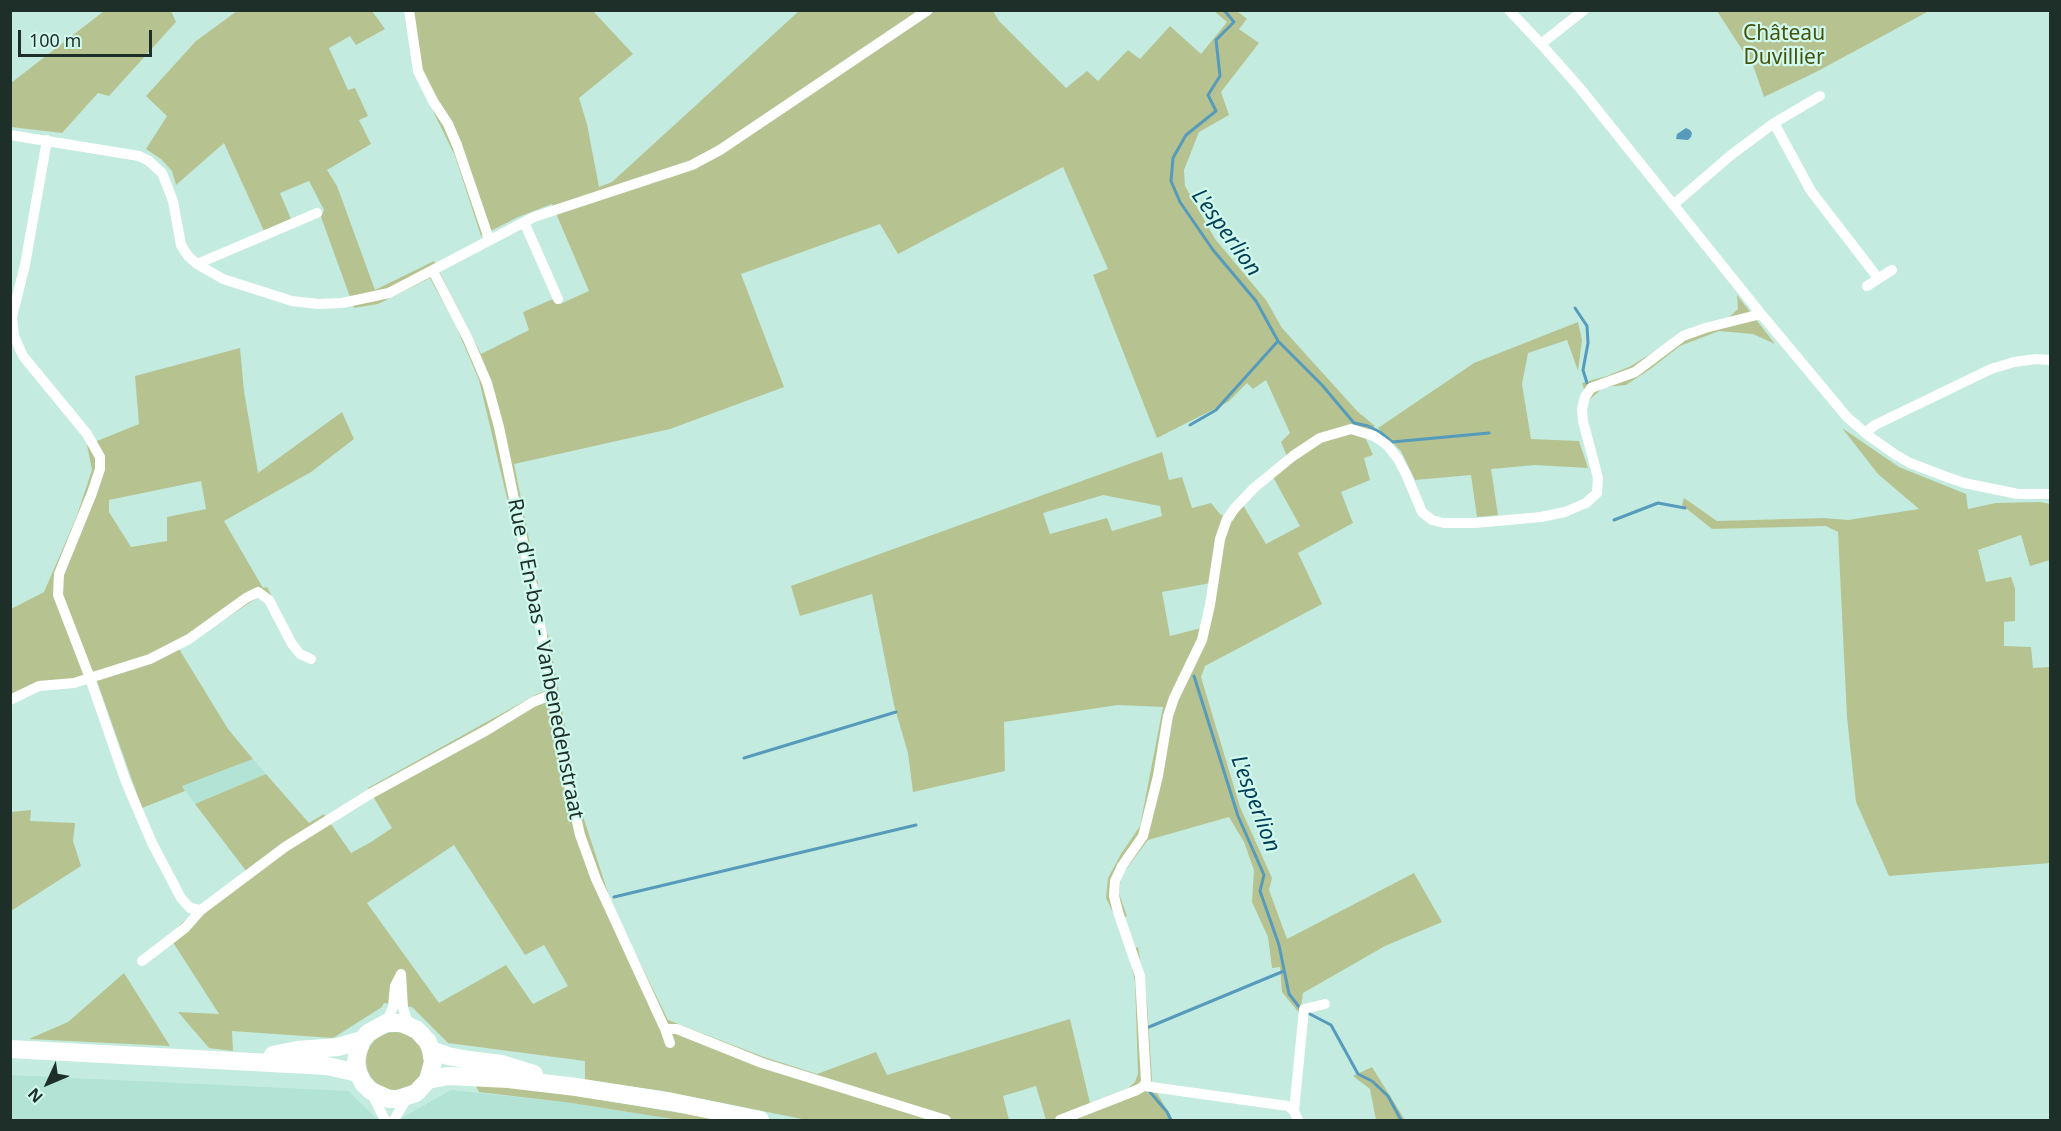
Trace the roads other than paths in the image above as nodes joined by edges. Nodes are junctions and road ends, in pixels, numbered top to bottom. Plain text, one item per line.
1 (409, 10) edge
2 (928, 10) edge
3 (1509, 10) edge
4 (1584, 10) edge
5 (1541, 44) junction
6 (1820, 96) dead end
7 (1774, 123) junction
8 (10, 135) edge
9 (47, 140) junction
10 (1673, 205) junction
11 (317, 213) dead end
12 (524, 222) junction
13 (489, 239) junction
14 (197, 264) junction
15 (1892, 270) dead end
16 (433, 271) junction
17 (1878, 278) junction
18 (1867, 286) dead end
19 (558, 299) dead end
20 (1761, 314) junction
21 (2050, 360) edge
22 (1865, 433) junction
23 (2050, 494) edge
24 (311, 659) dead end
25 (90, 678) junction
26 (553, 694) junction
27 (10, 700) edge
28 (201, 910) junction
29 (142, 962) dead end
30 (1324, 1004) dead end
31 (386, 1023) junction
32 (410, 1026) junction
33 (665, 1029) junction
34 (362, 1040) junction
35 (670, 1043) dead end
36 (10, 1049) edge
37 (431, 1050) junction
38 (242, 1060) junction
39 (358, 1073) junction
40 (428, 1080) junction
41 (1144, 1086) junction
42 (576, 1087) junction
43 (371, 1091) junction
44 (408, 1097) junction
45 (1296, 1116) edge
46 (385, 1120) edge
47 (394, 1120) edge
48 (760, 1120) edge
49 (946, 1120) edge
50 (1059, 1120) edge

1 - 13 street
2 - 12 street
3 - 5 street
4 - 5 street
5 - 10 street
6 - 7 street
7 - 10 street
7 - 17 street
8 - 9 street
9 - 14 street
9 - 25 street
10 - 20 street
11 - 14 street
12 - 13 street
12 - 19 street
13 - 16 street
14 - 16 street
15 - 17 street
16 - 26 street, Rue d'En-bas - Vanbenedenstraat
17 - 18 street
20 - 22 street
20 - 41 street
21 - 22 street
22 - 23 street
24 - 25 street
25 - 27 street
25 - 28 street
26 - 28 street
26 - 33 street, Rue d'En-bas - Vanbenedenstraat
28 - 29 street
30 - 45 street
31 - 32 highway
31 - 32 street
31 - 34 highway
32 - 37 highway
33 - 35 street, Rue d'En-bas - Vanbenedenstraat
33 - 49 street
34 - 38 highway
34 - 39 highway
36 - 38 highway
37 - 40 highway
37 - 42 highway
38 - 39 highway
39 - 43 highway
40 - 42 highway
40 - 44 highway
41 - 45 street
41 - 50 street
42 - 48 highway
43 - 44 highway
43 - 46 street
44 - 47 street

